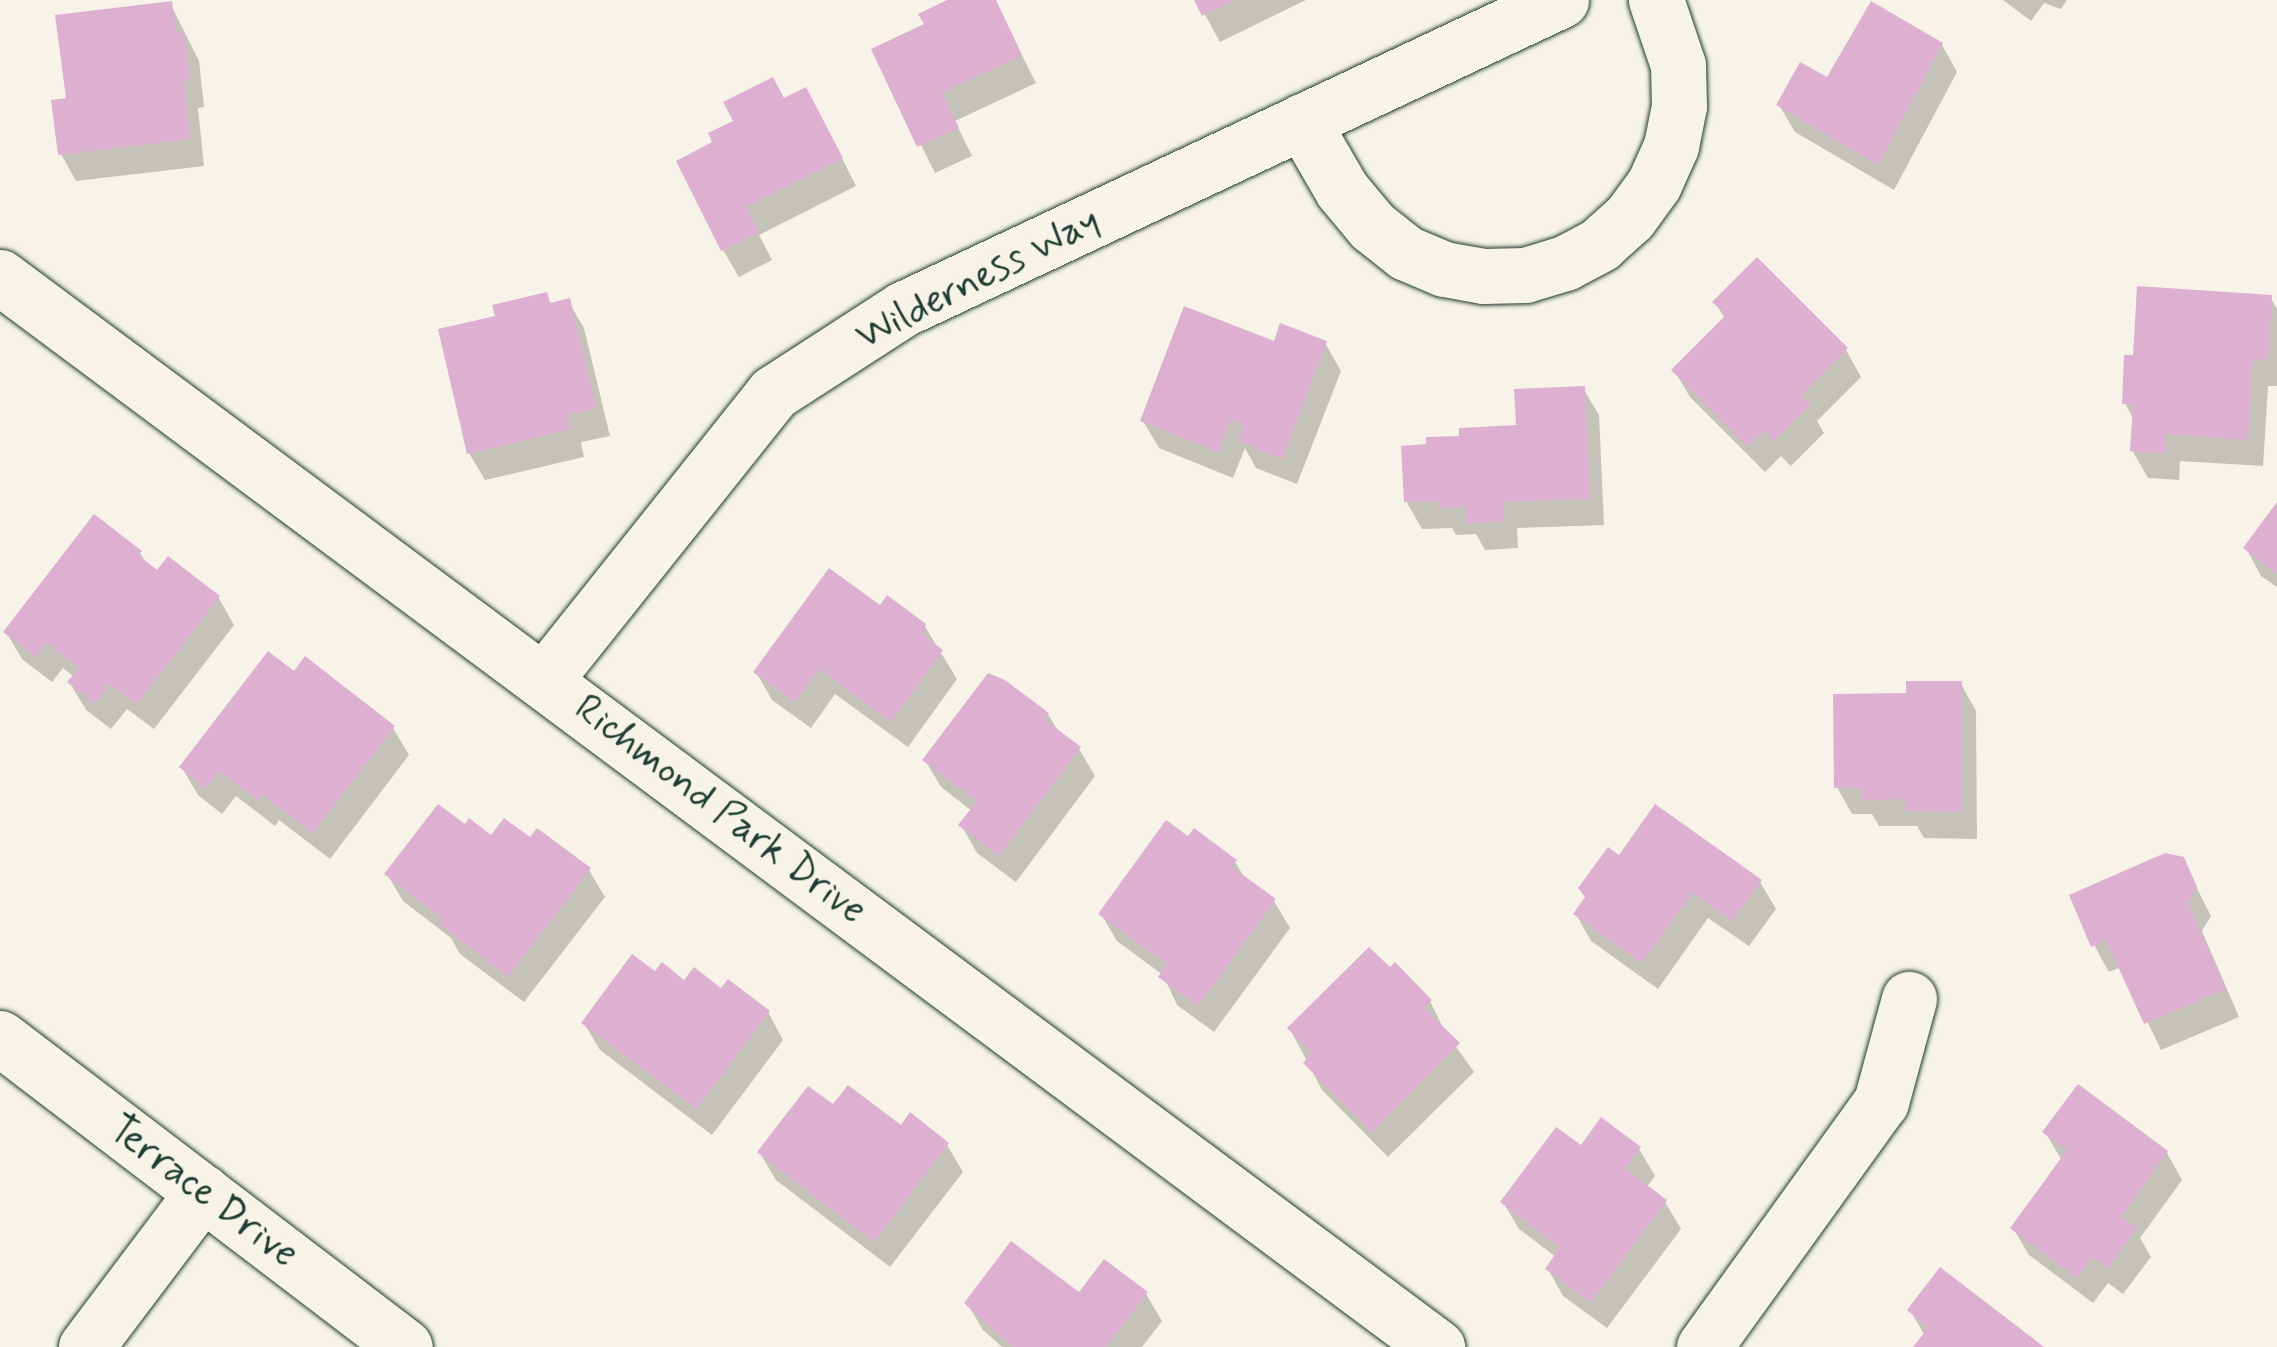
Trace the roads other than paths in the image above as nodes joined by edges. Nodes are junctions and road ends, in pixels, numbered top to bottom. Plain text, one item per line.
1 (1560, 0) edge
2 (1656, 0) edge
3 (1462, 21) edge
4 (1302, 121) junction
5 (0, 277) edge
6 (546, 679) junction
7 (1909, 999) dead end
8 (0, 1038) edge
9 (203, 1192) junction
10 (86, 1347) edge
11 (405, 1347) edge
12 (1436, 1347) edge
13 (1704, 1347) edge

1 - 3 street, Wilderness Way
2 - 4 street
3 - 4 street, Wilderness Way
4 - 6 street, Wilderness Way
5 - 6 street, Richmond Park Drive
6 - 12 street, Richmond Park Drive
7 - 13 street
8 - 9 street, Terrace Drive
9 - 10 street
9 - 11 street, Terrace Drive

